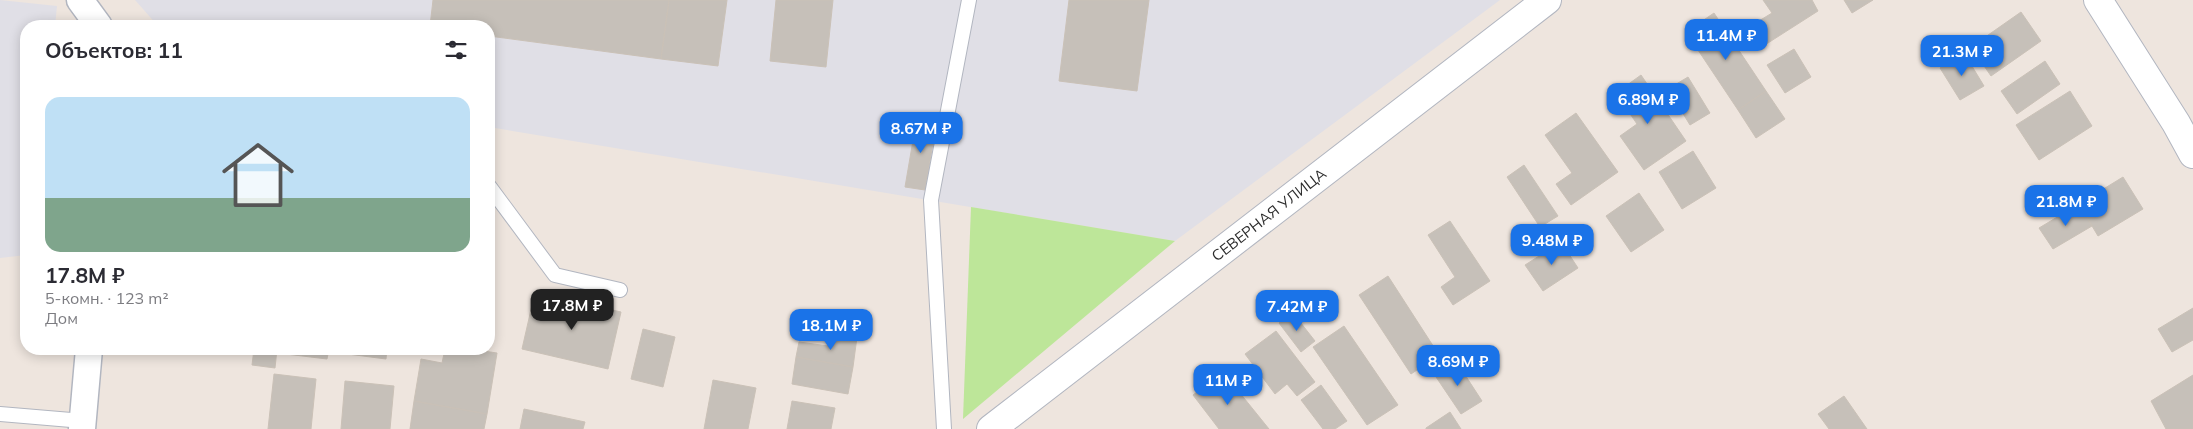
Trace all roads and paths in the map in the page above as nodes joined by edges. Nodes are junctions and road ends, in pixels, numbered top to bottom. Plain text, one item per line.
1 (80, 0) edge
2 (968, 0) edge
3 (1547, 0) edge
4 (2098, 0) edge
5 (95, 20) edge
6 (2193, 154) edge
7 (495, 194) edge
8 (620, 290) dead end
9 (88, 355) edge
10 (0, 414) edge
11 (82, 425) edge
12 (944, 429) edge
13 (990, 429) edge

1 - 5 street
2 - 12 lane
3 - 13 street, СЕВЕРНАЯ УЛИЦА
4 - 6 street
7 - 8 lane
9 - 11 street
10 - 11 lane

